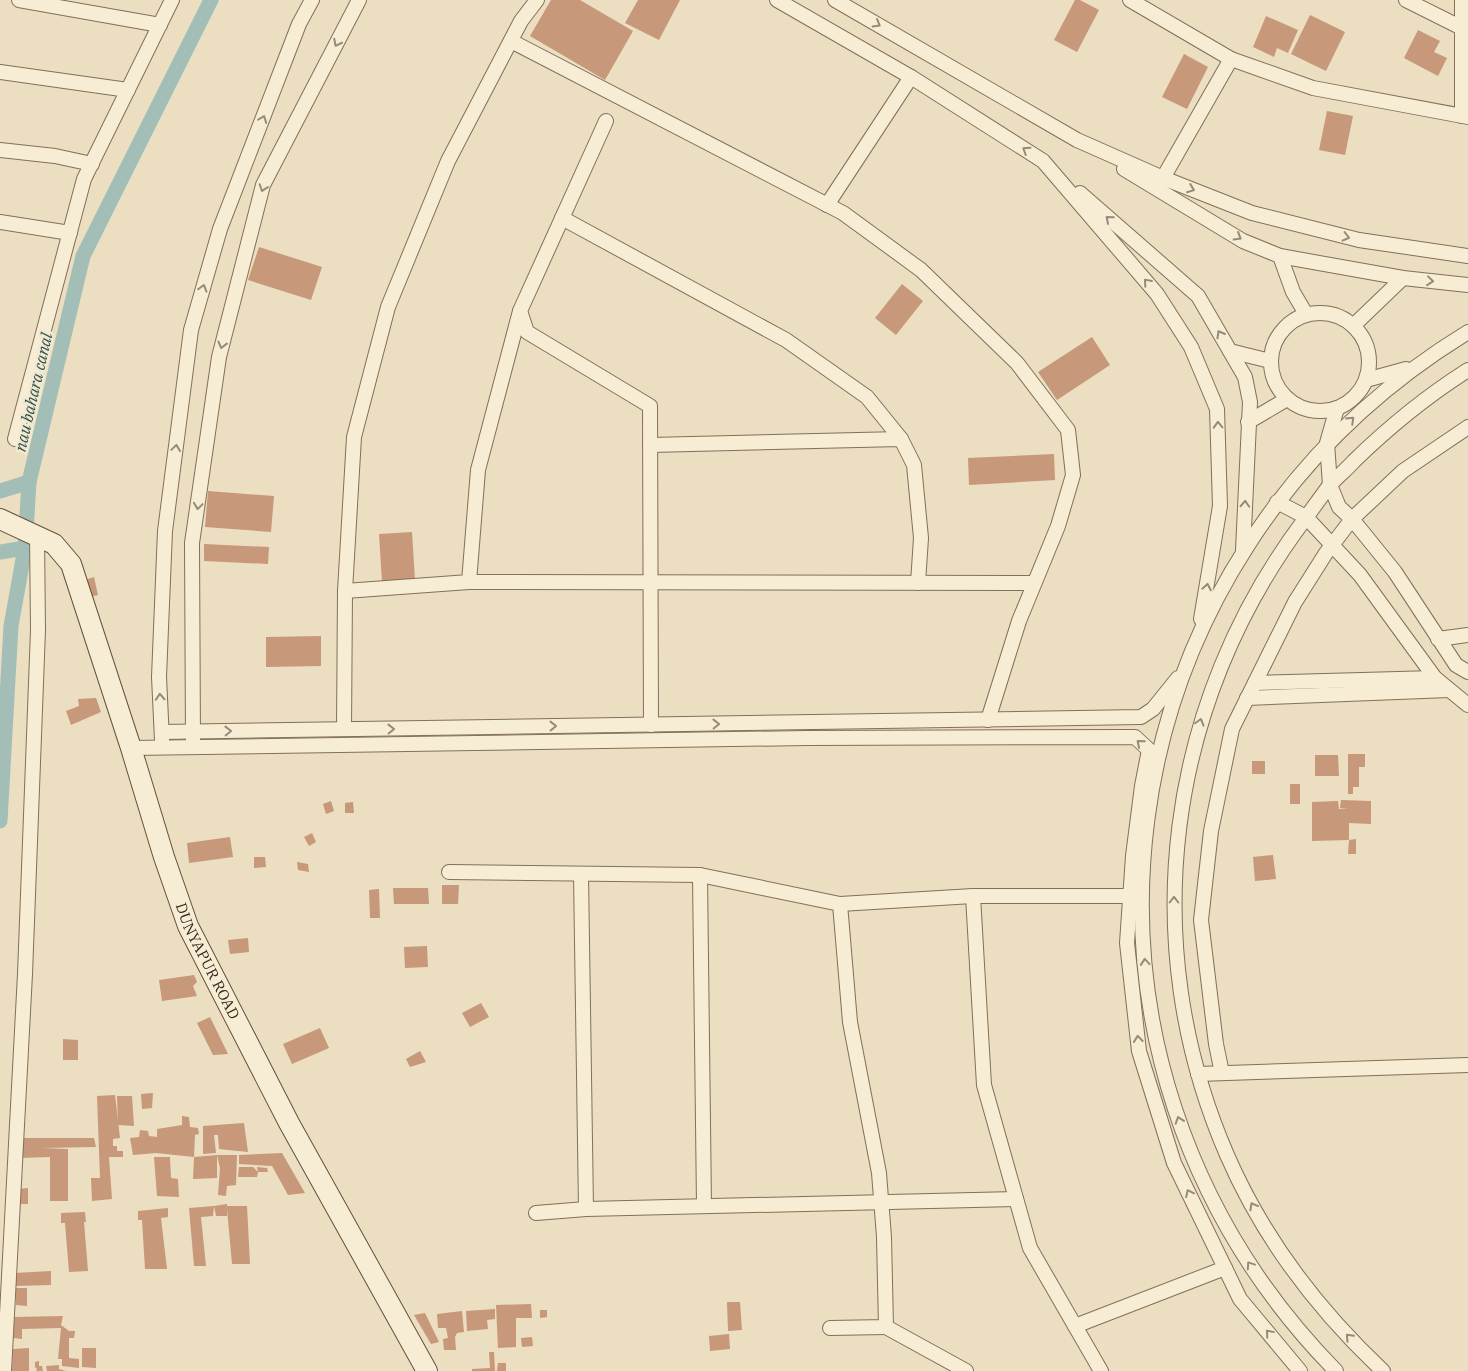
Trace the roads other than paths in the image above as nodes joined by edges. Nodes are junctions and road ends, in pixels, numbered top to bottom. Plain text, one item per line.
1 (19, 0) edge
2 (172, 0) edge
3 (312, 0) edge
4 (359, 0) edge
5 (538, 0) edge
6 (777, 0) edge
7 (835, 0) edge
8 (1130, 0) edge
9 (1406, 0) edge
10 (1462, 0) edge
11 (160, 24) junction
12 (1462, 28) junction
13 (511, 41) junction
14 (1230, 59) junction
15 (0, 72) edge
16 (911, 77) junction
17 (128, 90) junction
18 (1465, 116) edge
19 (606, 121) dead end
20 (1076, 140) junction
21 (0, 150) edge
22 (1043, 161) junction
23 (92, 164) junction
24 (1163, 178) junction
25 (827, 205) junction
26 (562, 218) junction
27 (0, 222) edge
28 (70, 233) junction
29 (1280, 256) junction
30 (1468, 256) edge
31 (1402, 278) junction
32 (1468, 285) edge
33 (520, 311) junction
34 (1306, 314) junction
35 (1354, 325) junction
36 (1468, 332) edge
37 (1230, 351) junction
38 (1270, 361) junction
39 (1414, 367) junction
40 (1468, 370) edge
41 (1366, 380) junction
42 (1287, 399) junction
43 (1337, 408) junction
44 (1248, 422) junction
45 (1468, 427) edge
46 (901, 438) junction
47 (15, 439) dead end
48 (1327, 443) junction
49 (650, 445) junction
50 (1330, 485) junction
51 (1277, 502) junction
52 (1306, 517) junction
53 (1352, 518) junction
54 (2, 520) edge
55 (37, 535) junction
56 (1332, 545) junction
57 (1242, 553) junction
58 (469, 582) junction
59 (651, 583) junction
60 (918, 583) junction
61 (1034, 583) junction
62 (345, 591) junction
63 (1198, 635) junction
64 (1468, 636) edge
65 (1438, 639) junction
66 (1184, 670) junction
67 (1468, 672) edge
68 (1435, 678) junction
69 (1255, 683) junction
70 (1449, 690) junction
71 (1247, 698) junction
72 (1468, 705) edge
73 (988, 720) junction
74 (651, 725) junction
75 (344, 729) junction
76 (193, 732) junction
77 (162, 739) junction
78 (194, 746) junction
79 (131, 748) junction
80 (449, 872) dead end
81 (581, 874) junction
82 (700, 876) junction
83 (974, 896) junction
84 (1131, 896) junction
85 (840, 904) junction
86 (1468, 1065) edge
87 (1222, 1073) junction
88 (1198, 1074) junction
89 (1016, 1199) junction
90 (881, 1202) junction
91 (704, 1206) junction
92 (586, 1209) junction
93 (536, 1212) dead end
94 (1225, 1268) junction
95 (1075, 1326) junction
96 (886, 1327) junction
97 (830, 1328) dead end
98 (4, 1371) edge
99 (427, 1371) edge
100 (966, 1371) edge
101 (1101, 1371) edge
102 (1300, 1371) edge
103 (1336, 1371) edge
104 (1383, 1371) edge

1 - 11 street
2 - 11 street
77 -> 3 street
4 -> 76 street
5 - 13 street
6 - 16 street
7 -> 20 street
8 - 14 street
9 - 12 street
10 - 12 street
11 - 17 street
12 - 18 street
13 - 25 street
13 - 62 street
14 - 18 street
14 - 24 street
15 - 17 street
22 -> 16 street
16 - 25 street
17 - 23 street
19 - 26 street
20 - 24 street
20 -> 29 street
21 - 23 street
37 -> 22 street
63 -> 22 street
23 - 28 street
24 -> 30 street
25 - 61 street
26 - 33 street
26 - 46 street
27 - 28 street
28 - 47 street
29 - 31 street
29 - 34 street
31 -> 32 street
31 - 35 street
33 - 49 street
33 - 58 street
34 - 35 street
34 - 38 street
35 - 41 street
36 - 39 street
37 - 38 street
37 - 44 street
38 - 42 street
39 - 41 street
48 -> 39 street
40 - 50 street
41 - 43 street
42 - 43 street
42 - 44 street
43 - 48 street
57 -> 44 street
45 - 53 street
46 - 49 street
46 - 60 street
48 - 50 street
48 - 51 street
49 - 59 street
50 - 52 street
50 - 53 street
51 - 52 street
51 - 57 street
52 - 56 street
88 -> 52 street
53 - 56 street
53 - 65 street
54 - 55 main road, DUNYAPUR ROAD
55 - 79 main road, DUNYAPUR ROAD
55 - 98 street
56 - 68 street
56 - 69 street
57 - 63 street
58 - 59 street
58 - 62 street
59 - 60 street
59 - 74 street
60 - 61 street
61 - 73 street
62 - 75 street
63 - 66 street
64 - 65 street
65 - 67 street
66 - 73 street
103 -> 66 street
68 - 69 street
68 - 70 street
69 - 71 street
70 - 71 street
70 - 72 street
71 - 87 street
74 -> 73 street
75 -> 74 street
76 -> 75 street
76 - 77 street
76 - 78 street
77 - 78 street
77 - 79 street
84 -> 78 street
79 - 99 main road, DUNYAPUR ROAD
80 - 81 street
81 - 82 street
81 - 92 street
82 - 85 street
82 - 91 street
83 - 84 street
83 - 85 street
83 - 89 street
94 -> 84 street
85 - 90 street
86 - 87 street
87 - 88 street
104 -> 88 street
89 - 90 street
89 - 95 street
90 - 91 street
90 - 96 street
91 - 92 street
92 - 93 street
94 - 95 street
102 -> 94 street
95 - 101 street
96 - 97 street
96 - 100 street

